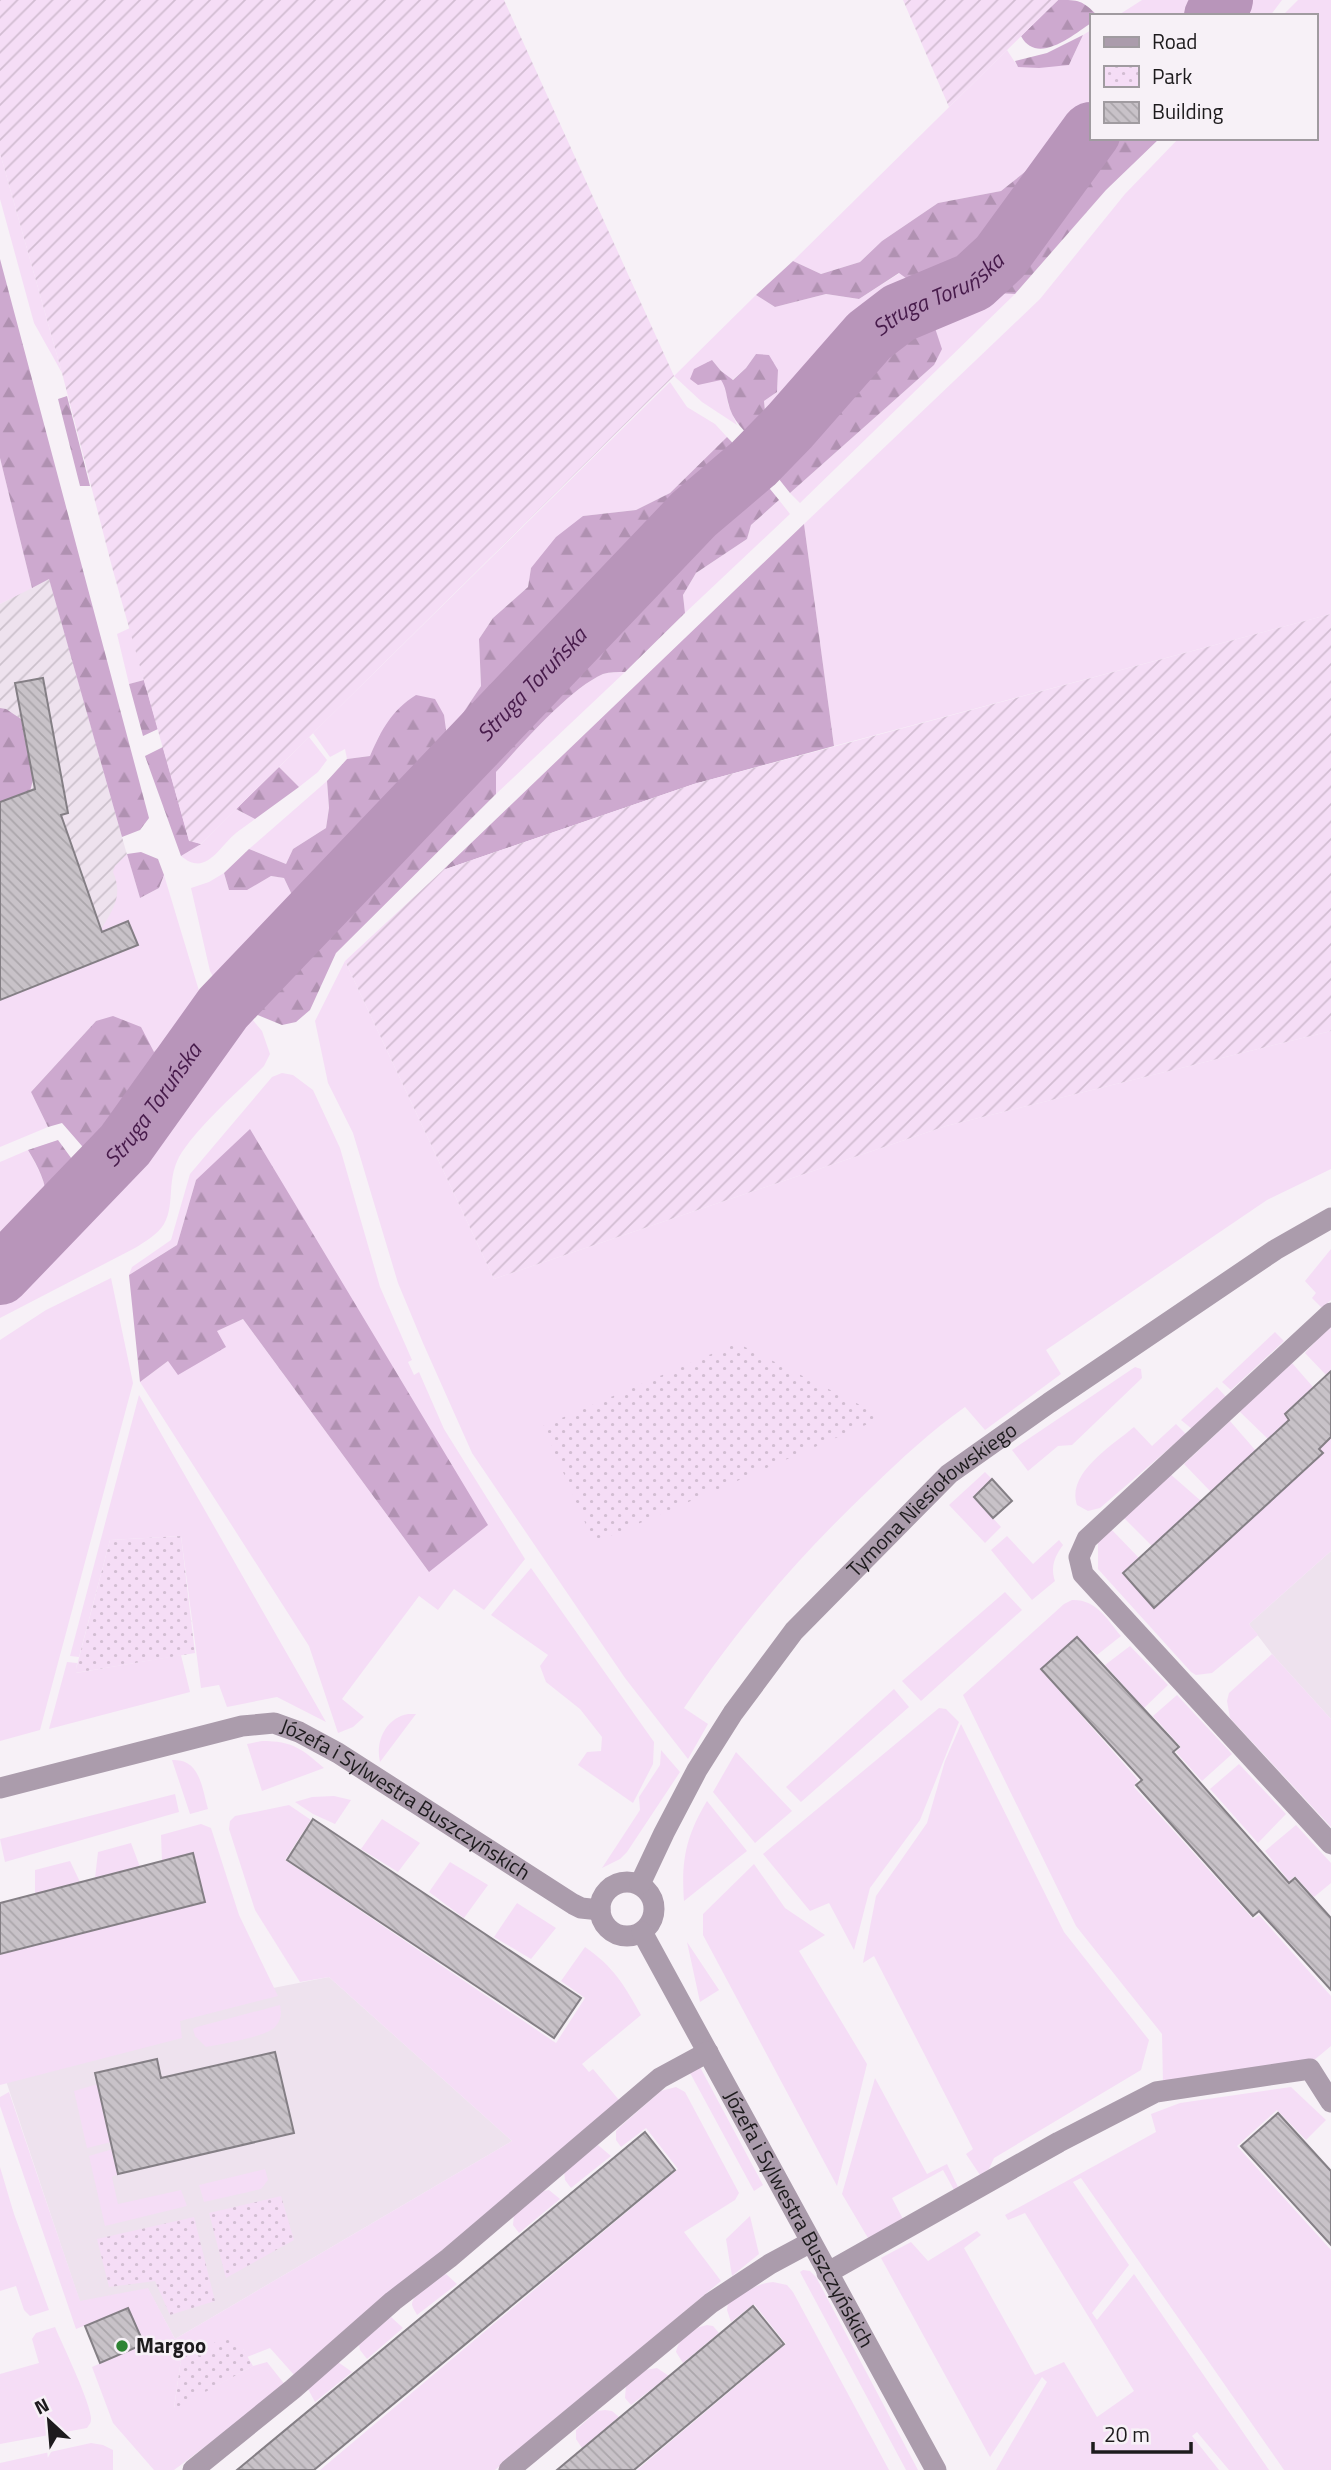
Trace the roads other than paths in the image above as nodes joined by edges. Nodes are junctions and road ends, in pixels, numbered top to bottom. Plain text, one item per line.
1 (1331, 1218) edge
2 (1331, 1313) edge
3 (0, 1788) edge
4 (1331, 1844) edge
5 (640, 1884) junction
6 (600, 1910) junction
7 (642, 1933) junction
8 (708, 2052) junction
9 (1310, 2069) junction
10 (1331, 2074) edge
11 (1331, 2102) edge
12 (811, 2242) junction
13 (827, 2273) junction
14 (193, 2470) edge
15 (509, 2470) edge
16 (936, 2470) edge

1 - 5 street, Tymona Niesiołowskiego
2 - 4 street
3 - 6 street, Józefa i Sylwestra Buszczyńskich
5 - 6 street
5 - 7 street
6 - 7 street
7 - 8 street, Józefa i Sylwestra Buszczyńskich
8 - 12 street, Józefa i Sylwestra Buszczyńskich
8 - 14 street
9 - 10 street
9 - 11 street
9 - 13 street
12 - 13 street, Józefa i Sylwestra Buszczyńskich
12 - 15 street
13 - 16 street, Józefa i Sylwestra Buszczyńskich

